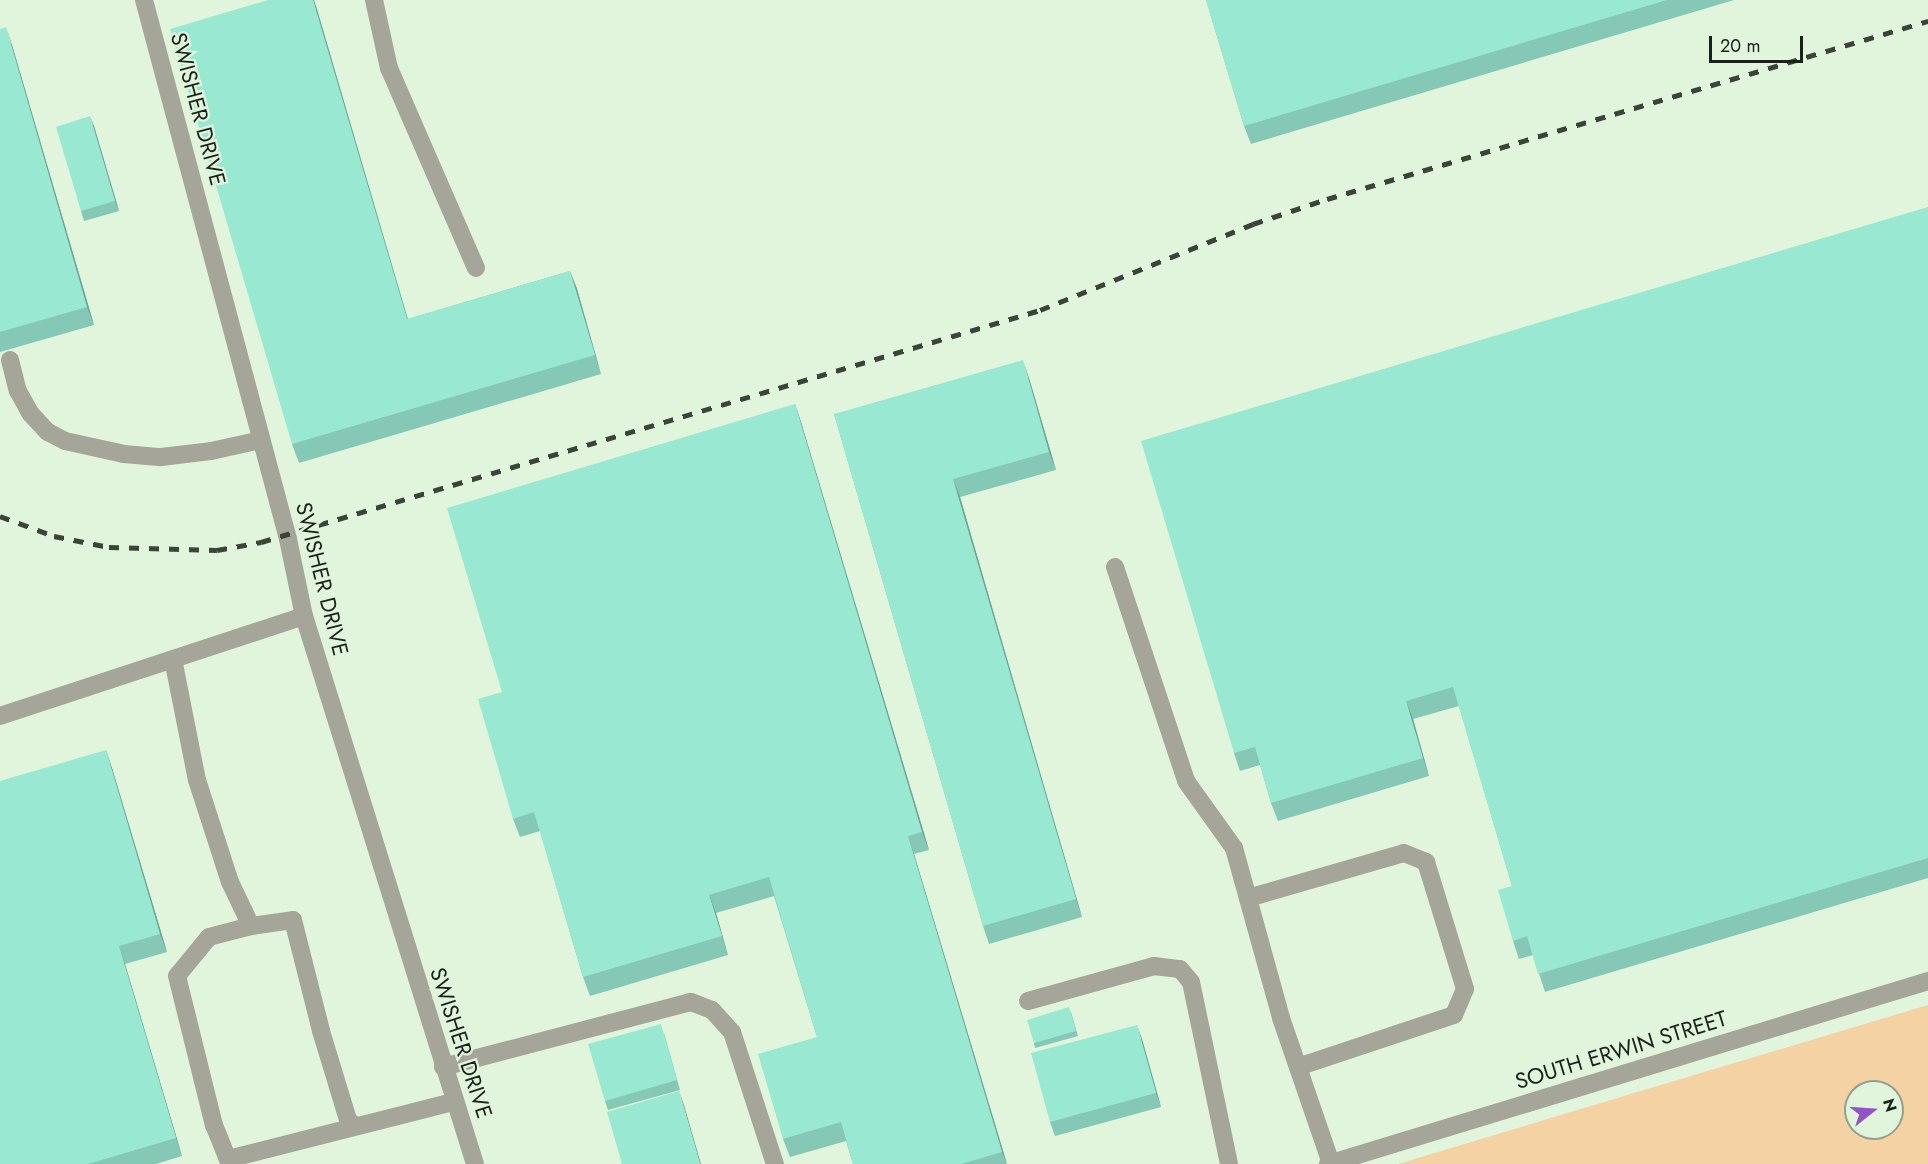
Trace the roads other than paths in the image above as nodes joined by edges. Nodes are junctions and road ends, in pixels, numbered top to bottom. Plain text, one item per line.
1 (144, 0) edge
2 (374, 0) edge
3 (476, 268) dead end
4 (9, 360) edge
5 (261, 440) junction
6 (1115, 567) dead end
7 (304, 616) junction
8 (173, 659) junction
9 (0, 716) edge
10 (1248, 898) junction
11 (251, 926) junction
12 (1928, 981) edge
13 (1028, 1001) dead end
14 (442, 1067) junction
15 (1298, 1067) junction
16 (454, 1102) junction
17 (355, 1126) junction
18 (1330, 1163) edge
19 (475, 1164) edge
20 (775, 1164) edge
21 (1229, 1164) edge

1 - 5 street, SWISHER DRIVE
2 - 3 street
4 - 5 street
5 - 7 street, SWISHER DRIVE
6 - 10 street
7 - 8 street
7 - 14 street, SWISHER DRIVE
8 - 9 street
8 - 11 street
10 - 15 street
10 - 15 street
11 - 17 street
11 - 17 street
12 - 18 street, SOUTH ERWIN STREET
13 - 21 street
14 - 16 street, SWISHER DRIVE
14 - 20 street
15 - 18 street
16 - 17 street
16 - 19 street, SWISHER DRIVE

